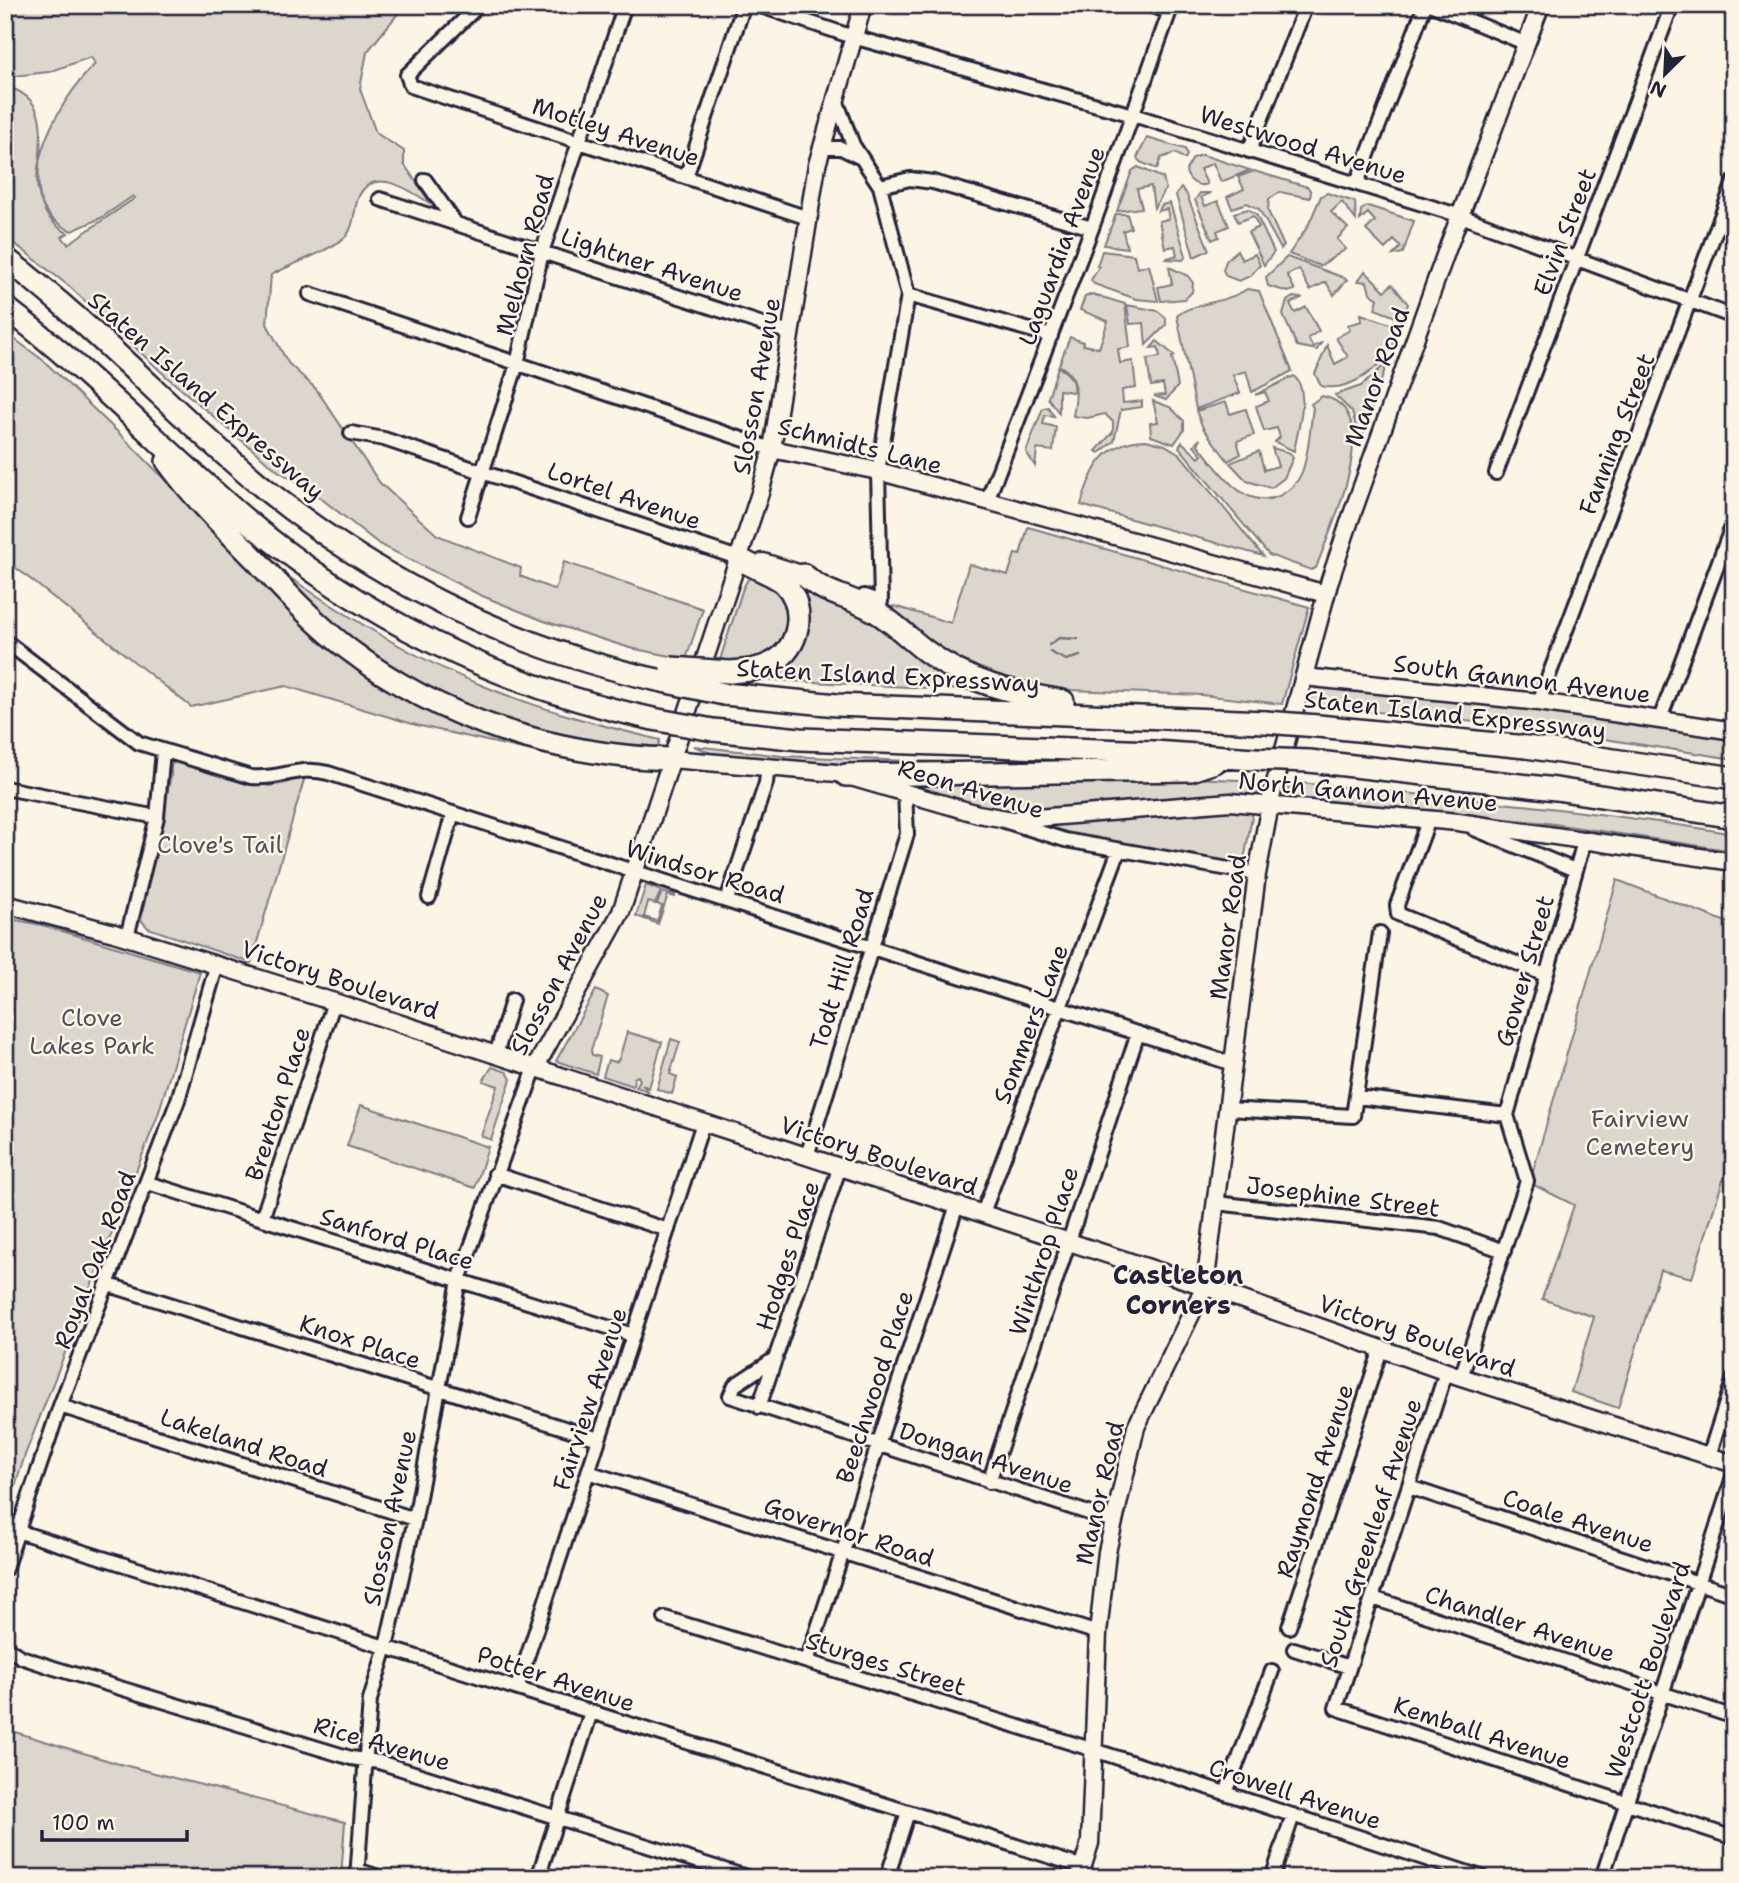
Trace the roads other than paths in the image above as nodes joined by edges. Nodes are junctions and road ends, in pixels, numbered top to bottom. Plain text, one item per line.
1 (479, 5) edge
2 (625, 5) edge
3 (744, 5) edge
4 (758, 5) edge
5 (863, 5) edge
6 (1149, 5) edge
7 (1306, 5) edge
8 (1425, 5) edge
9 (1432, 5) edge
10 (1541, 5) edge
11 (1672, 5) edge
12 (1171, 9) edge
13 (853, 37) junction
14 (1527, 44) junction
15 (835, 97) junction
16 (1133, 115) junction
17 (579, 142) junction
18 (821, 148) junction
19 (1249, 151) junction
20 (859, 158) junction
21 (686, 177) junction
22 (425, 180) dead end
23 (1734, 181) edge
24 (1357, 183) junction
25 (880, 186) junction
26 (380, 199) dead end
27 (1461, 216) junction
28 (808, 218) junction
29 (456, 224) junction
30 (1092, 228) junction
31 (542, 252) junction
32 (5, 258) edge
33 (1578, 258) junction
34 (310, 295) dead end
35 (908, 295) junction
36 (1689, 300) junction
37 (5, 307) edge
38 (1734, 317) edge
39 (790, 333) junction
40 (1051, 336) junction
41 (517, 364) junction
42 (148, 433) junction
43 (351, 433) dead end
44 (772, 449) junction
45 (877, 471) junction
46 (483, 473) junction
47 (1496, 473) dead end
48 (988, 501) junction
49 (468, 517) dead end
50 (1734, 521) edge
51 (738, 558) junction
52 (804, 575) junction
53 (1326, 594) junction
54 (5, 641) edge
55 (669, 675) junction
56 (1304, 677) junction
57 (1539, 702) junction
58 (1155, 716) junction
59 (1660, 719) junction
60 (1734, 731) edge
61 (163, 751) junction
62 (1227, 757) junction
63 (671, 759) junction
64 (768, 766) junction
65 (845, 775) junction
66 (1734, 778) edge
67 (5, 788) edge
68 (905, 793) junction
69 (1270, 805) junction
70 (453, 813) junction
71 (158, 817) junction
72 (1734, 817) edge
73 (998, 818) junction
74 (1429, 819) junction
75 (1458, 822) junction
76 (1585, 838) junction
77 (1119, 849) junction
78 (1734, 862) edge
79 (1575, 870) junction
80 (634, 873) junction
81 (1257, 874) junction
82 (429, 897) dead end
83 (727, 900) junction
84 (5, 904) edge
85 (1380, 933) dead end
86 (127, 937) junction
87 (872, 947) junction
88 (217, 964) junction
89 (1545, 975) junction
90 (512, 1000) dead end
91 (334, 1002) junction
92 (1059, 1007) junction
93 (1138, 1033) junction
94 (496, 1055) junction
95 (1233, 1064) junction
96 (535, 1068) junction
97 (1357, 1097) junction
98 (1227, 1109) junction
99 (1507, 1115) junction
100 (703, 1123) junction
101 (807, 1156) junction
102 (840, 1167) junction
103 (495, 1174) junction
104 (148, 1183) junction
105 (1216, 1203) junction
106 (957, 1205) junction
107 (983, 1213) junction
108 (262, 1219) junction
109 (668, 1230) junction
110 (1070, 1242) junction
111 (1504, 1251) junction
112 (459, 1280) junction
113 (109, 1285) junction
114 (1205, 1286) junction
115 (633, 1335) junction
116 (1381, 1349) junction
117 (776, 1358) junction
118 (1453, 1374) junction
119 (1734, 1378) edge
120 (438, 1390) junction
121 (729, 1393) joint
122 (60, 1406) junction
123 (759, 1407) junction
124 (599, 1439) junction
125 (878, 1447) junction
126 (1709, 1456) junction
127 (1734, 1464) edge
128 (588, 1472) junction
129 (1734, 1474) edge
130 (989, 1482) junction
131 (1409, 1487) junction
132 (415, 1519) junction
133 (1113, 1521) junction
134 (17, 1531) junction
135 (843, 1552) junction
136 (5, 1569) edge
137 (1698, 1583) junction
138 (1734, 1595) edge
139 (1373, 1598) junction
140 (665, 1618) dead end
141 (1289, 1627) dead end
142 (1098, 1633) junction
143 (5, 1647) edge
144 (386, 1647) junction
145 (1294, 1649) dead end
146 (807, 1661) junction
147 (1349, 1667) junction
148 (1272, 1671) dead end
149 (517, 1688) junction
150 (1662, 1693) junction
151 (1336, 1708) joint
152 (591, 1712) junction
153 (1734, 1717) edge
154 (1094, 1750) junction
155 (364, 1760) junction
156 (1226, 1793) junction
157 (1626, 1802) junction
158 (908, 1812) junction
159 (1293, 1815) junction
160 (557, 1817) junction
161 (1734, 1838) edge
162 (1081, 1872) edge
163 (357, 1874) edge
164 (382, 1878) edge
165 (538, 1878) edge
166 (750, 1878) edge
167 (887, 1878) edge
168 (1272, 1878) edge
169 (1484, 1878) edge
170 (1602, 1878) edge

1 - 17 street, Motley Avenue
2 - 17 street, Melhorn Road
3 - 21 street
4 - 13 street, Westwood Avenue
5 - 13 street
6 - 12 street
7 - 19 street
8 - 24 street
9 - 14 street
10 - 14 street, Manor Road
11 - 33 street, Elvin Street
12 - 16 street, Laguardia Avenue
13 - 15 street
13 - 16 street, Westwood Avenue
14 - 27 street, Manor Road
15 - 18 street, Slosson Avenue
15 - 20 street
16 - 19 street, Westwood Avenue
16 - 30 street, Laguardia Avenue
17 - 21 street, Motley Avenue
17 - 31 street, Melhorn Road
18 - 20 street
18 - 28 street, Slosson Avenue
19 - 24 street, Westwood Avenue
20 - 25 street
21 - 28 street, Motley Avenue
22 - 29 street
23 - 36 street, Fanning Street
24 - 27 street, Westwood Avenue
25 - 30 street
25 - 35 street
26 - 29 street, Lightner Avenue
27 - 33 street, Westwood Avenue
27 - 53 street, Manor Road
28 - 39 street, Slosson Avenue
29 - 31 street, Lightner Avenue
30 - 40 street, Laguardia Avenue
31 - 39 street, Lightner Avenue
31 - 41 street, Melhorn Road
32 - 55 highway, Staten Island Expressway
33 - 36 street, Westwood Avenue
33 - 47 street, Elvin Street
34 - 41 street, Schmidts Lane
35 - 40 street
35 - 45 street
36 - 38 street, Westwood Avenue
36 - 57 street, Fanning Street
37 - 42 highway
39 - 44 street, Slosson Avenue
40 - 48 street, Laguardia Avenue
41 - 44 street, Schmidts Lane
41 - 46 street, Melhorn Road
42 - 62 highway, bridge
42 - 63 highway
43 - 46 street, Lortel Avenue
44 - 45 street, Schmidts Lane
44 - 51 street, Slosson Avenue
45 - 48 street, Schmidts Lane
45 - 52 street, Lortel Avenue
46 - 49 street, Melhorn Road
46 - 51 street, Lortel Avenue
48 - 53 street, Schmidts Lane
50 - 59 street
51 - 52 street, Lortel Avenue
51 - 55 highway, bridge
51 - 63 street, Slosson Avenue
52 - 58 highway
53 - 56 street, Manor Road
54 - 61 street, Windsor Road
55 - 58 highway, Staten Island Expressway, bridge
56 - 57 street, South Gannon Avenue
56 - 69 street, Manor Road
57 - 59 street, South Gannon Avenue
58 - 66 highway, Staten Island Expressway, bridge
59 - 60 street, South Gannon Avenue
61 - 70 street, Windsor Road
61 - 71 street
62 - 65 highway
62 - 72 highway, bridge
63 - 64 street, Reon Avenue
63 - 80 street, Slosson Avenue
64 - 65 street, Reon Avenue
64 - 83 street
65 - 68 street, Reon Avenue
67 - 71 street
68 - 73 street, Reon Avenue
68 - 87 street, Todt Hill Road
69 - 73 street, North Gannon Avenue
69 - 74 street, North Gannon Avenue
69 - 81 street, Manor Road
70 - 80 street, Windsor Road
70 - 82 street
71 - 86 street
73 - 77 street, Reon Avenue
74 - 75 street, North Gannon Avenue
74 - 89 street
75 - 76 street, North Gannon Avenue
75 - 79 street
76 - 78 street, North Gannon Avenue
76 - 79 street, Gower Street
77 - 81 street, Reon Avenue
77 - 92 street, Sommers Lane
79 - 89 street, Gower Street
80 - 83 street, Windsor Road
80 - 96 street, Slosson Avenue
81 - 95 street, Manor Road
83 - 87 street, Windsor Road
84 - 86 street, Victory Boulevard
85 - 97 street
86 - 88 street, Victory Boulevard
87 - 92 street, Windsor Road
87 - 101 street, Todt Hill Road
88 - 91 street, Victory Boulevard
88 - 104 street, Royal Oak Road
89 - 99 street, Gower Street
90 - 94 street
91 - 94 street, Victory Boulevard
91 - 108 street, Brenton Place
92 - 93 street, Windsor Road
92 - 107 street, Sommers Lane
93 - 95 street, Windsor Road
93 - 110 street, Winthrop Place
94 - 96 street, Victory Boulevard
95 - 98 street, Manor Road
96 - 100 street, Victory Boulevard
96 - 103 street, Slosson Avenue
97 - 98 street
97 - 99 street
98 - 105 street, Manor Road
99 - 111 street, South Greenleaf Avenue
100 - 101 street, Victory Boulevard
100 - 109 street, Fairview Avenue
101 - 102 street, Victory Boulevard
102 - 106 street, Victory Boulevard
102 - 117 street, Hodges Place
103 - 109 street
103 - 112 street, Slosson Avenue
104 - 108 street, Sanford Place
104 - 113 street, Royal Oak Road
105 - 111 street, Josephine Street
105 - 114 street, Manor Road
106 - 107 street, Victory Boulevard
106 - 125 street, Beechwood Place
107 - 110 street, Victory Boulevard
108 - 112 street, Sanford Place
109 - 115 street, Fairview Avenue
110 - 114 street, Victory Boulevard
110 - 130 street, Winthrop Place
111 - 118 street, South Greenleaf Avenue
112 - 115 street, Sanford Place
112 - 120 street, Slosson Avenue
113 - 120 street, Knox Place
113 - 122 street, Royal Oak Road
114 - 116 street, Victory Boulevard
114 - 133 street, Manor Road
115 - 124 street, Fairview Avenue
116 - 118 street, Victory Boulevard
116 - 141 street, Raymond Avenue
117 - 121 street, Hodges Place
117 - 123 street, Hodges Place
118 - 126 street, Victory Boulevard
118 - 131 street, South Greenleaf Avenue
119 - 126 street
120 - 124 street, Knox Place
120 - 132 street, Slosson Avenue
121 - 123 street, Dongan Avenue
122 - 132 street, Lakeland Road
122 - 134 street, Royal Oak Road
123 - 125 street, Dongan Avenue
124 - 128 street, Fairview Avenue
125 - 130 street, Dongan Avenue
125 - 135 street, Beechwood Place
126 - 127 street, Victory Boulevard
128 - 135 street, Governor Road
128 - 149 street, Fairview Avenue
129 - 137 street, Westcott Boulevard
130 - 133 street, Dongan Avenue
131 - 137 street, Coale Avenue
131 - 139 street, South Greenleaf Avenue
132 - 144 street, Slosson Avenue
133 - 142 street, Manor Road
134 - 136 street, Royal Oak Road
134 - 144 street, Potter Avenue
135 - 142 street, Governor Road
135 - 146 street, Beechwood Place
137 - 138 street, Coale Avenue
137 - 150 street, Westcott Boulevard
139 - 147 street, South Greenleaf Avenue
139 - 150 street, Chandler Avenue
140 - 146 street, Sturges Street
142 - 154 street, Manor Road
143 - 155 street, Rice Avenue
144 - 149 street, Potter Avenue
144 - 155 street, Slosson Avenue
145 - 147 street
146 - 154 street, Sturges Street
147 - 151 street, South Greenleaf Avenue
148 - 156 street
149 - 152 street, Potter Avenue
150 - 153 street, Chandler Avenue
150 - 157 street, Westcott Boulevard
151 - 157 street, Kemball Avenue
152 - 158 street, Potter Avenue
152 - 160 street
154 - 156 street, Crowell Avenue
154 - 162 street, Manor Road
155 - 160 street, Rice Avenue
155 - 163 street, Slosson Avenue
156 - 159 street, Crowell Avenue
157 - 161 street, Kemball Avenue
157 - 170 street, Westcott Boulevard
158 - 162 street, Potter Avenue
158 - 167 street
159 - 168 street
159 - 169 street, Crowell Avenue
160 - 165 street
160 - 166 street, Rice Avenue
163 - 164 street

